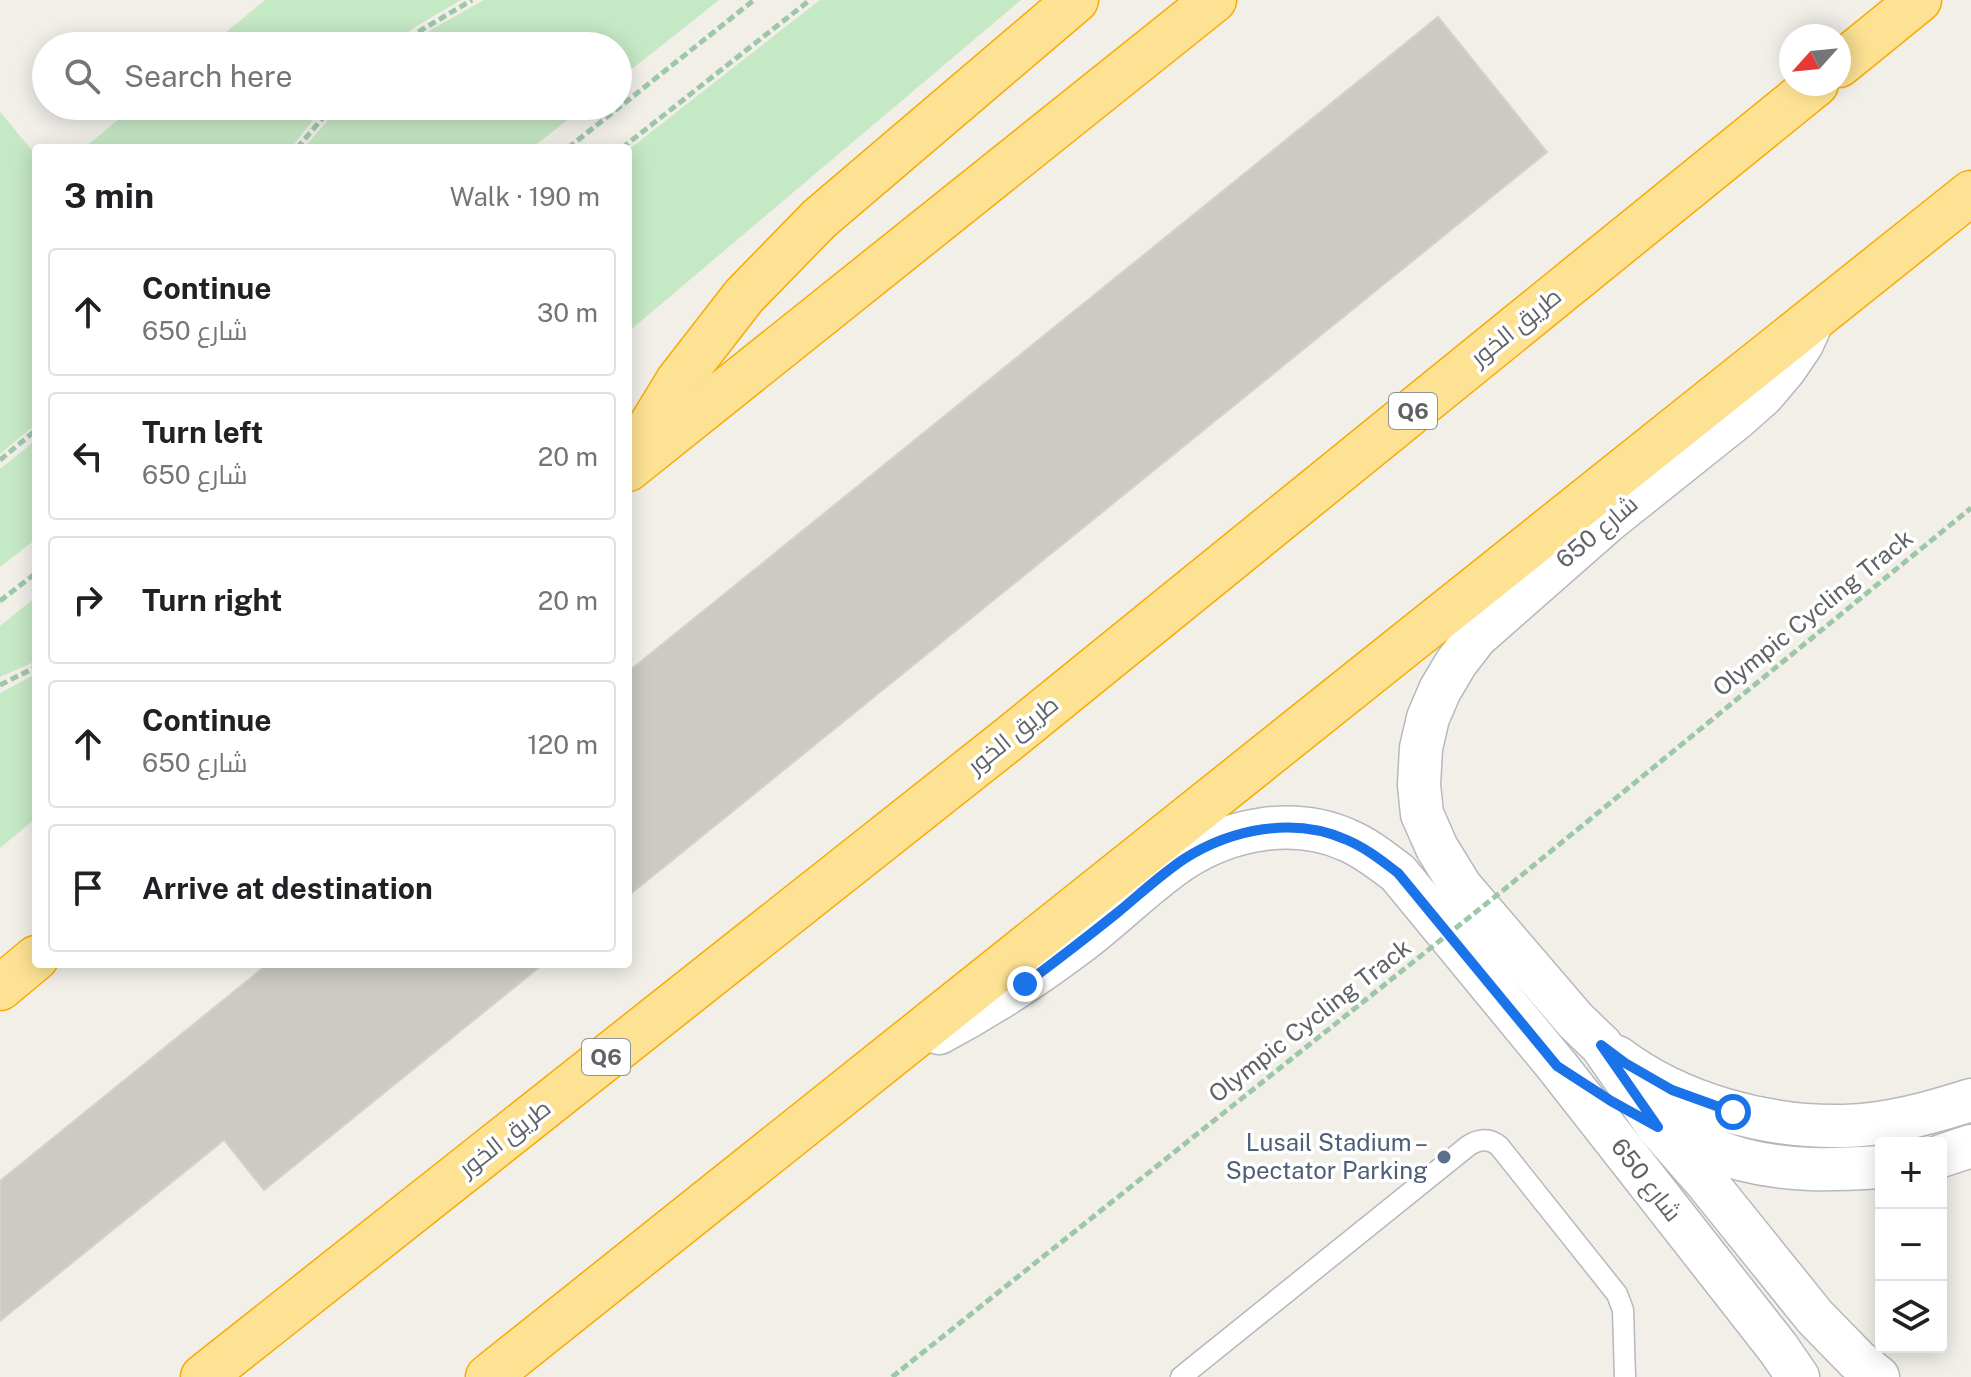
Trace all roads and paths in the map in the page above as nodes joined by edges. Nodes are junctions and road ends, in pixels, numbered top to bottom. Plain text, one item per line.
1 (472, 0) edge
2 (754, 0) edge
3 (810, 0) edge
4 (1076, 0) edge
5 (1214, 0) edge
6 (1919, 0) edge
7 (418, 32) edge
8 (1851, 55) edge
9 (1801, 96) edge
10 (632, 97) edge
11 (321, 120) edge
12 (603, 120) edge
13 (300, 144) edge
14 (573, 144) edge
15 (627, 144) edge
16 (1971, 193) edge
17 (1815, 317) junction
18 (32, 433) edge
19 (632, 459) edge
20 (0, 460) edge
21 (632, 463) edge
22 (1971, 508) edge
23 (32, 576) edge
24 (0, 601) edge
25 (32, 669) edge
26 (0, 685) edge
27 (32, 961) edge
28 (0, 988) edge
29 (1601, 1045) junction
30 (900, 1047) junction
31 (1557, 1066) junction
32 (1971, 1100) edge
33 (1658, 1127) junction
34 (1971, 1146) edge
35 (1947, 1154) edge
36 (1875, 1167) edge
37 (203, 1377) edge
38 (488, 1377) edge
39 (892, 1377) edge
40 (1181, 1377) edge
41 (1625, 1377) edge
42 (1798, 1377) edge
43 (1878, 1377) edge

1 - 7 path
2 - 10 path
3 - 15 path
4 - 19 highway
5 - 21 highway
6 - 8 highway
9 - 37 highway, طريق الخور / Q6
11 - 13 path
12 - 14 path
16 - 17 highway
17 - 29 street, شارع 650
17 - 30 highway
18 - 20 path
22 - 39 path, Olympic Cycling Track, bridge
23 - 24 path
25 - 26 path
27 - 28 highway
29 - 32 street, شارع 650
29 - 33 street, شارع 650
30 - 31 street, شارع 650
30 - 38 highway
31 - 33 street
31 - 42 street, شارع 650
33 - 36 street
33 - 43 street, شارع 650
34 - 35 street
40 - 41 lane

